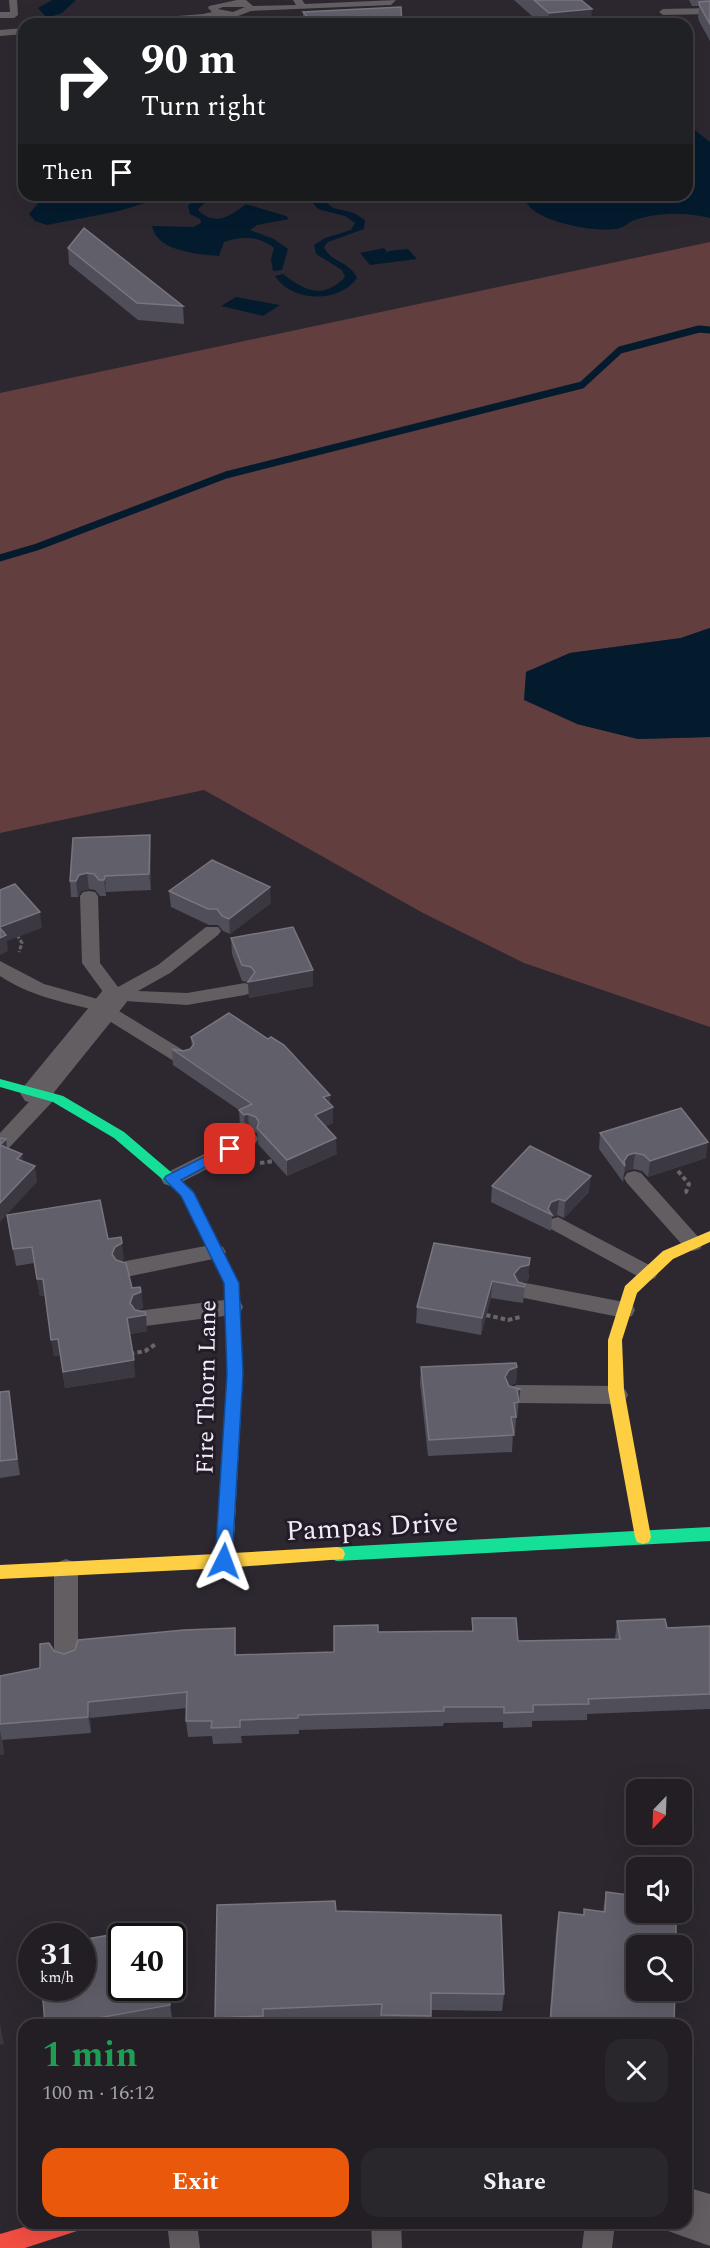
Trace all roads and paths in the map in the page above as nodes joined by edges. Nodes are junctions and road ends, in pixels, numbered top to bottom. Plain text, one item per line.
1 (13, 0) edge
2 (392, 0) edge
3 (300, 3) edge
4 (245, 5) edge
5 (221, 6) edge
6 (663, 12) dead end
7 (710, 12) edge
8 (238, 13) junction
9 (0, 15) edge
10 (190, 18) edge
11 (243, 18) edge
12 (18, 32) edge
13 (0, 33) edge
14 (89, 896) dead end
15 (212, 931) dead end
16 (0, 967) edge
17 (245, 989) dead end
18 (109, 1004) junction
19 (183, 1059) edge
20 (0, 1083) edge
21 (41, 1094) junction
22 (248, 1139) dead end
23 (0, 1145) edge
24 (171, 1179) junction
25 (634, 1179) dead end
26 (558, 1224) dead end
27 (702, 1240) edge
28 (216, 1252) junction
29 (126, 1269) edge
30 (648, 1273) junction
31 (526, 1291) edge
32 (232, 1307) junction
33 (624, 1311) junction
34 (145, 1318) edge
35 (517, 1394) edge
36 (617, 1395) junction
37 (710, 1534) edge
38 (643, 1537) junction
39 (224, 1561) junction
40 (66, 1569) junction
41 (0, 1572) edge
42 (66, 1657) edge
43 (692, 2215) edge
44 (710, 2220) edge
45 (53, 2229) edge
46 (183, 2229) edge
47 (386, 2229) edge
48 (599, 2229) edge
49 (0, 2245) edge
50 (185, 2248) edge
51 (387, 2248) edge
52 (597, 2248) edge

1 - 9 lane
2 - 3 lane
3 - 4 lane
4 - 5 lane
4 - 8 lane
5 - 8 lane
5 - 10 lane
6 - 7 lane
8 - 11 lane
12 - 13 lane
14 - 18 lane
15 - 18 lane
16 - 18 lane
17 - 18 lane
18 - 19 lane
18 - 21 street
20 - 21 street, Fire Thorn Lane
21 - 23 lane
21 - 24 street, Fire Thorn Lane
22 - 24 lane
24 - 28 street, Fire Thorn Lane
25 - 27 lane
26 - 30 lane
27 - 30 street
28 - 29 lane
28 - 32 street, Fire Thorn Lane
30 - 33 street
31 - 33 lane
32 - 34 lane
32 - 39 street, Fire Thorn Lane
33 - 36 street
35 - 36 lane
36 - 38 street
37 - 38 street, Pampas Drive
38 - 39 street, Pampas Drive
39 - 40 street, Pampas Drive
40 - 41 street, Pampas Drive
40 - 42 lane
43 - 44 street
45 - 49 street
46 - 50 lane
47 - 51 lane
48 - 52 lane

